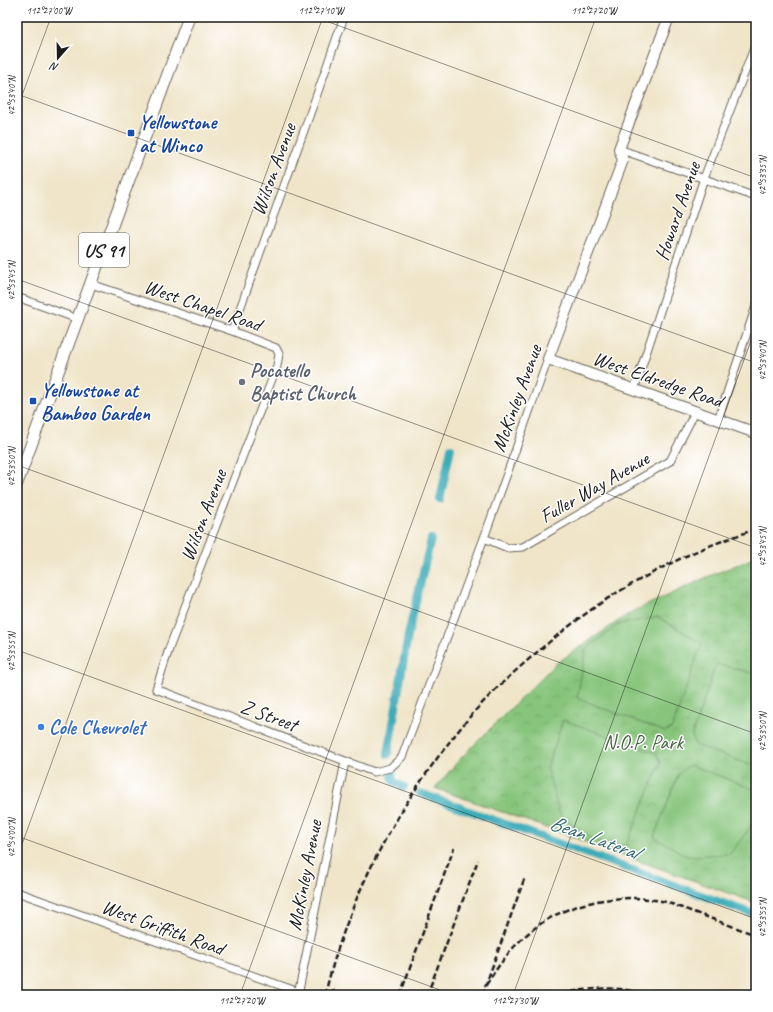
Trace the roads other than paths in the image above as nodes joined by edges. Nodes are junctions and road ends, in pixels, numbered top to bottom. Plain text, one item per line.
1 (189, 17) edge
2 (344, 17) edge
3 (670, 17) edge
4 (756, 43) edge
5 (619, 149) junction
6 (704, 178) junction
7 (756, 197) edge
8 (91, 284) junction
9 (17, 297) edge
10 (756, 306) edge
11 (78, 319) junction
12 (232, 331) junction
13 (279, 354) joint
14 (548, 359) junction
15 (634, 390) junction
16 (695, 412) junction
17 (718, 420) junction
18 (756, 433) edge
19 (17, 483) edge
20 (484, 538) junction
21 (156, 689) joint
22 (345, 762) junction
23 (370, 771) joint
24 (17, 892) edge
25 (298, 994) edge

1 - 8 main road, US 91
2 - 12 street, Wilson Avenue
3 - 5 street, McKinley Avenue
4 - 6 street, Howard Avenue
5 - 6 street
5 - 14 street, McKinley Avenue
6 - 7 street
6 - 15 street, Howard Avenue
8 - 11 main road, US 91
8 - 12 street, West Chapel Road
9 - 11 street
10 - 17 street
11 - 19 main road, US 91
12 - 13 street, West Chapel Road
13 - 21 street, Wilson Avenue
14 - 15 street, West Eldredge Road
14 - 20 street, McKinley Avenue
15 - 16 street, West Eldredge Road
16 - 17 street, West Eldredge Road
16 - 20 street, Fuller Way Avenue
17 - 18 street, West Eldredge Road
20 - 23 street, McKinley Avenue
21 - 22 street, Z Street
22 - 23 street, Z Street
22 - 25 street, McKinley Avenue
24 - 25 street, West Griffith Road

